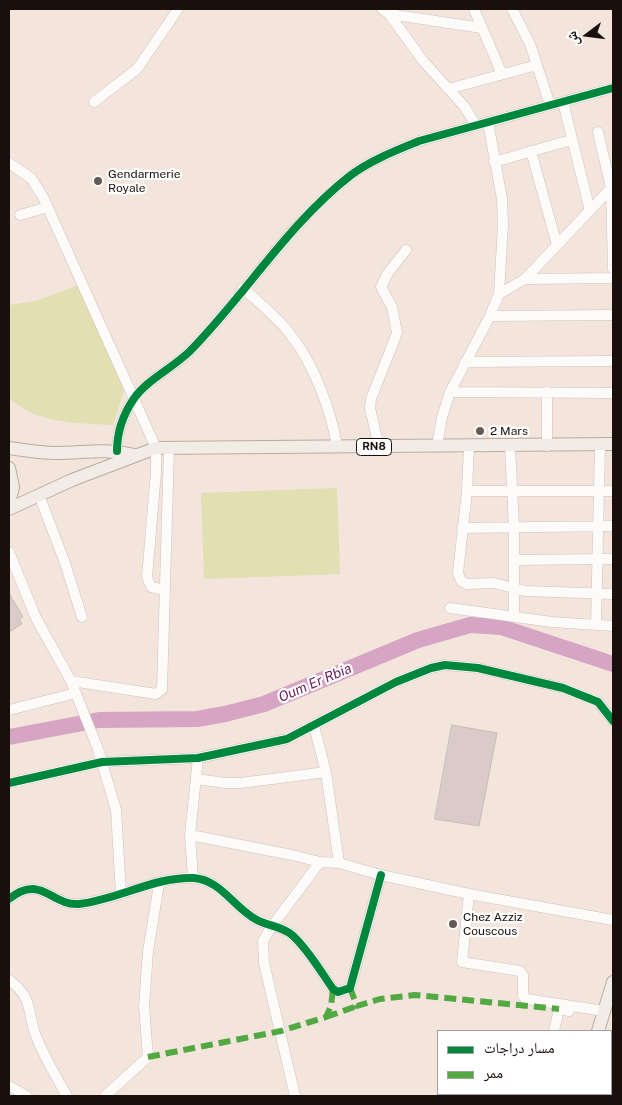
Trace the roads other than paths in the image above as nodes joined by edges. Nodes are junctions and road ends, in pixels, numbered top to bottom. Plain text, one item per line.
1 (178, 9) edge
2 (474, 9) edge
3 (512, 9) edge
4 (385, 11) edge
5 (482, 28) junction
6 (537, 65) junction
7 (502, 74) junction
8 (613, 88) edge
9 (448, 89) junction
10 (94, 102) dead end
11 (563, 102) junction
12 (550, 105) junction
13 (488, 122) junction
14 (476, 125) junction
15 (598, 132) dead end
16 (571, 140) junction
17 (531, 151) junction
18 (494, 162) junction
19 (9, 163) edge
20 (612, 187) edge
21 (48, 207) junction
22 (590, 211) junction
23 (20, 215) dead end
24 (557, 245) junction
25 (406, 250) dead end
26 (613, 269) edge
27 (613, 278) edge
28 (525, 279) junction
29 (243, 288) junction
30 (499, 294) junction
31 (490, 316) junction
32 (613, 316) edge
33 (613, 361) edge
34 (465, 362) junction
35 (450, 392) junction
36 (547, 392) junction
37 (613, 393) edge
38 (134, 398) junction
39 (607, 445) edge
40 (437, 446) junction
41 (469, 446) junction
42 (510, 446) junction
43 (547, 446) junction
44 (337, 447) junction
45 (379, 447) junction
46 (9, 448) edge
47 (162, 448) junction
48 (117, 450) junction
49 (135, 455) junction
50 (9, 468) edge
51 (467, 491) junction
52 (613, 491) edge
53 (599, 492) junction
54 (511, 493) junction
55 (39, 495) junction
56 (9, 503) edge
57 (9, 509) edge
58 (600, 526) junction
59 (613, 526) edge
60 (514, 527) junction
61 (462, 528) junction
62 (9, 552) edge
63 (599, 559) junction
64 (613, 559) edge
65 (514, 560) junction
66 (514, 588) junction
67 (166, 590) junction
68 (598, 594) junction
69 (613, 594) edge
70 (450, 608) dead end
71 (82, 617) dead end
72 (514, 617) junction
73 (596, 625) junction
74 (613, 626) edge
75 (70, 681) junction
76 (77, 696) junction
77 (9, 710) edge
78 (613, 721) edge
79 (314, 726) junction
80 (198, 758) junction
81 (102, 762) junction
82 (326, 772) junction
83 (196, 779) junction
84 (9, 783) edge
85 (190, 835) junction
86 (320, 862) junction
87 (339, 862) junction
88 (380, 875) junction
89 (193, 878) junction
90 (159, 884) junction
91 (121, 894) junction
92 (469, 894) junction
93 (9, 900) edge
94 (613, 920) edge
95 (272, 926) junction
96 (9, 980) edge
97 (613, 982) edge
98 (603, 1014) junction
99 (554, 1030) edge
100 (598, 1030) edge
101 (9, 1086) edge
102 (27, 1096) edge
103 (67, 1096) edge
104 (105, 1096) edge
105 (295, 1096) edge

1 - 10 street
2 - 5 street
3 - 6 street
4 - 5 street
4 - 9 street
5 - 7 street
6 - 7 street
6 - 12 street
7 - 9 street
8 - 11 street
9 - 14 street
11 - 12 street
11 - 16 street
12 - 13 street
13 - 14 street
13 - 18 street
14 - 29 street
15 - 20 street
16 - 17 street
16 - 22 street
17 - 18 street
17 - 24 street
18 - 30 street
19 - 21 street
20 - 22 street
20 - 26 street
21 - 23 street
21 - 38 street
22 - 24 street
24 - 28 street
25 - 45 street
27 - 28 street
28 - 30 street
29 - 38 street
29 - 44 street
30 - 31 street
31 - 32 street
31 - 34 street
33 - 34 street
34 - 35 street
35 - 36 street
35 - 40 street
36 - 37 street
36 - 43 street
38 - 47 street
38 - 48 street
39 - 43 main road, RN8
39 - 53 street
40 - 41 main road, RN8
40 - 45 main road, RN8
41 - 42 main road, RN8
41 - 51 street
42 - 43 main road, RN8
42 - 54 street
44 - 45 main road, RN8
44 - 47 main road, RN8
46 - 48 main road
47 - 49 main road, RN8
47 - 67 street
47 - 67 street
48 - 49 main road
49 - 55 main road, RN8
50 - 56 main road
51 - 54 street
51 - 61 street
52 - 53 street
53 - 54 street
53 - 58 street
54 - 60 street
55 - 57 main road, RN8
55 - 71 street
58 - 59 street
58 - 60 street
58 - 63 street
60 - 61 street
60 - 65 street
61 - 66 street
62 - 75 street
63 - 64 street
63 - 65 street
63 - 68 street
65 - 66 street
66 - 68 street
66 - 72 street
67 - 75 street
68 - 69 street
68 - 73 street
70 - 72 street
72 - 73 street
73 - 74 street
75 - 76 street
76 - 77 street
76 - 81 street
78 - 79 street
79 - 80 street
79 - 82 street
80 - 81 street
80 - 83 street
81 - 84 street
81 - 91 street
82 - 83 street
82 - 87 street
83 - 85 street
85 - 86 street
85 - 89 street
86 - 87 street
86 - 95 street
87 - 88 street
88 - 92 street
88 - 95 street
89 - 90 street
89 - 95 street
90 - 91 street
90 - 104 street
91 - 93 street
92 - 94 street
92 - 98 street
95 - 105 street
96 - 103 street
97 - 98 main road
98 - 99 street
98 - 100 main road
101 - 102 street

